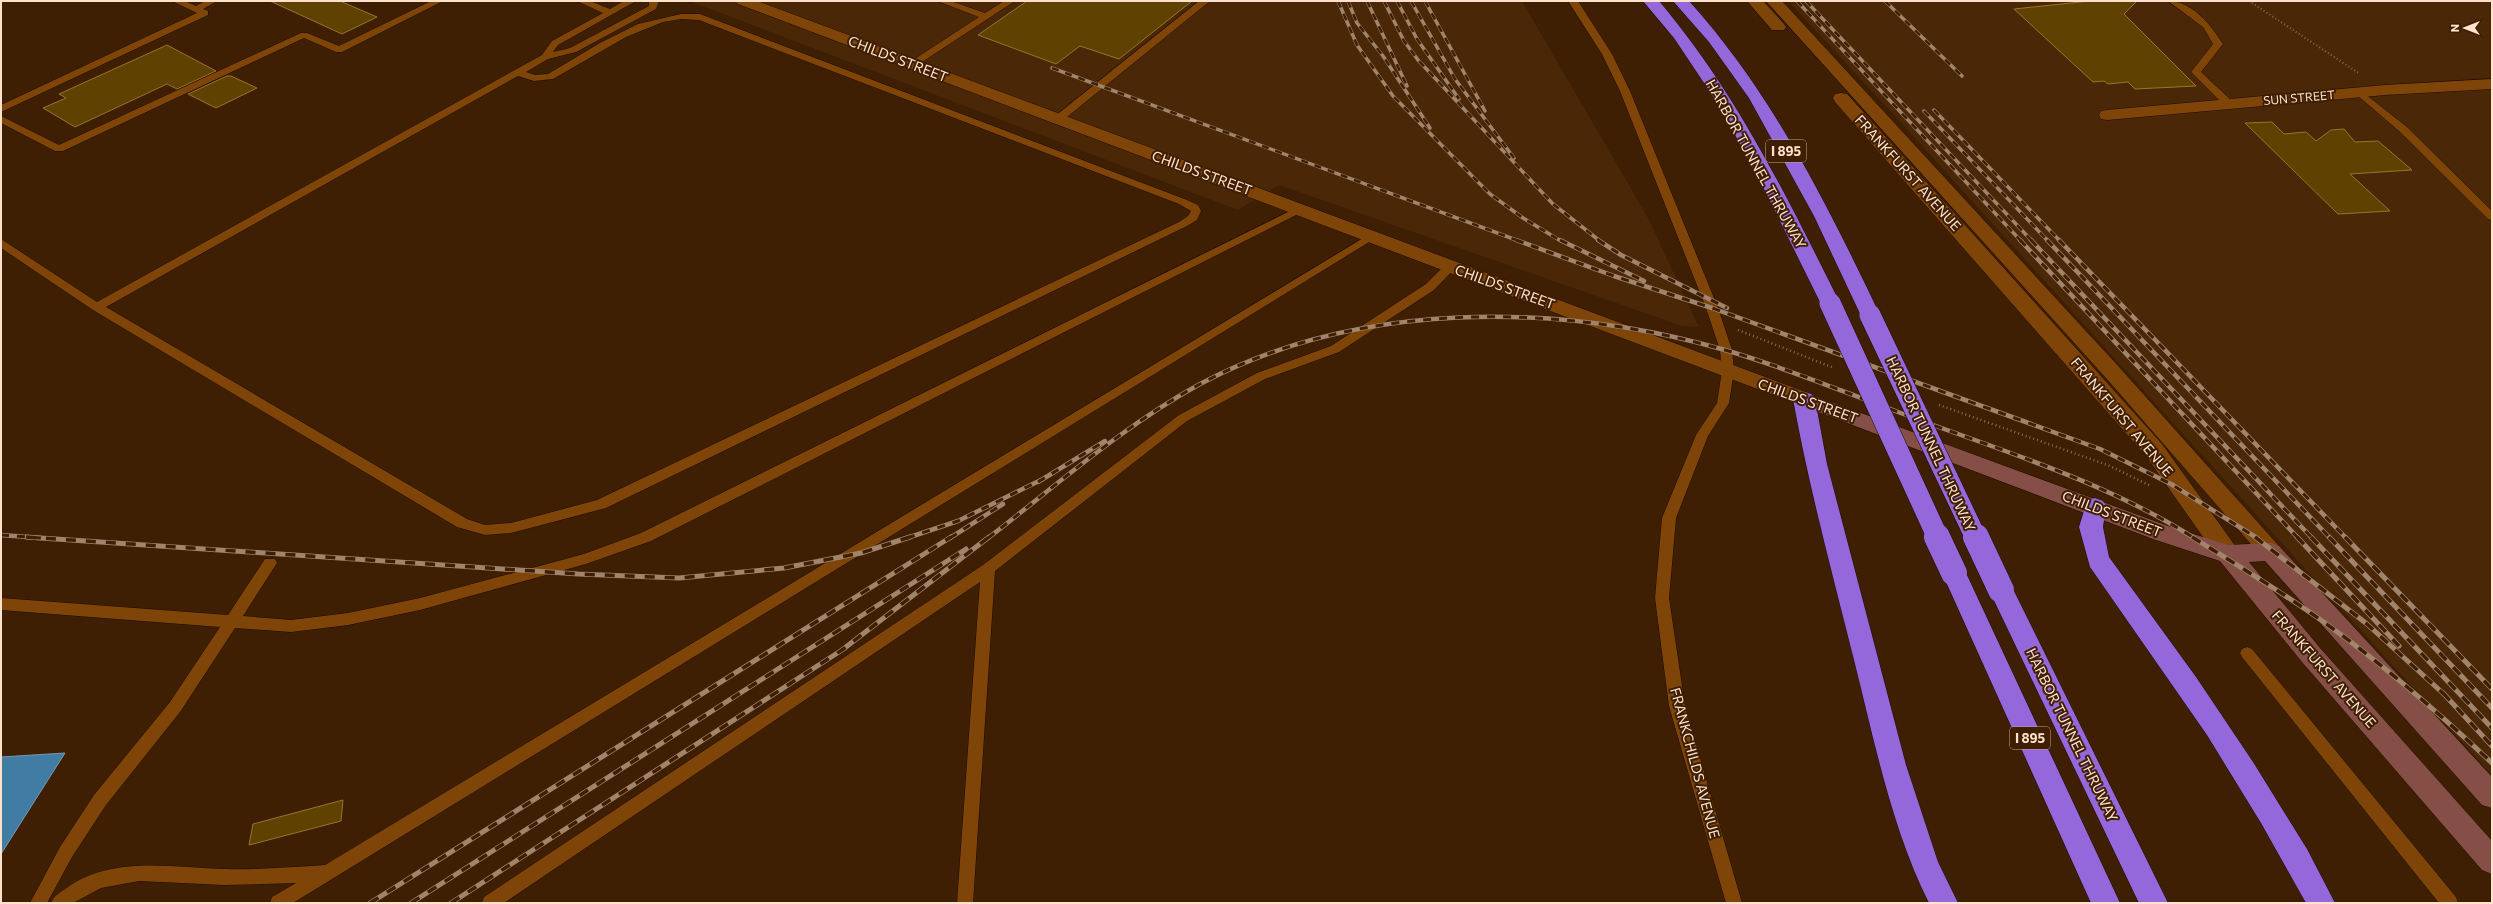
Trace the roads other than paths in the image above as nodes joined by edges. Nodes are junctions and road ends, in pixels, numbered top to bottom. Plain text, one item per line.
1 (177, 1) edge
2 (212, 1) edge
3 (438, 1) edge
4 (582, 1) edge
5 (630, 1) edge
6 (654, 1) edge
7 (743, 1) edge
8 (942, 1) edge
9 (1010, 1) edge
10 (1205, 1) edge
11 (1573, 1) edge
12 (1651, 1) edge
13 (1681, 1) edge
14 (1755, 1) edge
15 (1774, 1) edge
16 (2173, 1) edge
17 (196, 9) junction
18 (609, 12) junction
19 (987, 17) junction
20 (545, 57) junction
21 (913, 64) junction
22 (517, 72) junction
23 (2492, 84) edge
24 (2360, 93) junction
25 (2229, 104) junction
26 (1, 109) edge
27 (2107, 115) dead end
28 (1, 118) edge
29 (1058, 119) junction
30 (1300, 209) junction
31 (2492, 218) edge
32 (1370, 237) junction
33 (1, 243) edge
34 (1450, 267) junction
35 (97, 307) junction
36 (1728, 371) junction
37 (1804, 399) junction
38 (2095, 507) junction
39 (2271, 552) junction
40 (2228, 554) junction
41 (270, 563) dead end
42 (988, 569) junction
43 (1, 604) edge
44 (232, 622) junction
45 (2247, 653) dead end
46 (2492, 796) edge
47 (2492, 861) edge
48 (328, 872) junction
49 (38, 903) edge
50 (59, 903) edge
51 (278, 903) edge
52 (490, 903) edge
53 (965, 903) edge
54 (1734, 903) edge
55 (1944, 903) edge
56 (2106, 903) edge
57 (2154, 903) edge
58 (2321, 903) edge
59 (2450, 903) edge

1 - 17 lane
2 - 17 lane
3 - 28 lane
4 - 18 lane
5 - 18 lane
6 - 20 lane
7 - 21 street, CHILDS STREET
8 - 19 lane
9 - 19 lane
10 - 29 lane
11 - 36 lane, FRANKCHILDS AVENUE
12 - 56 highway, HARBOR TUNNEL THRUWAY / I 895, bridge
13 - 57 highway, HARBOR TUNNEL THRUWAY / I 895, bridge
14 - 40 street, FRANKFURST AVENUE
15 - 39 street, FRANKFURST AVENUE
16 - 25 lane
17 - 26 lane
18 - 20 lane
19 - 21 lane
20 - 22 lane
21 - 29 street, CHILDS STREET
22 - 35 lane
22 - 35 lane
23 - 24 street, SUN STREET
24 - 25 street, SUN STREET
24 - 31 lane
25 - 27 street, SUN STREET
29 - 30 street, CHILDS STREET
30 - 32 street, CHILDS STREET
30 - 44 lane
32 - 34 street, CHILDS STREET
32 - 48 lane
33 - 35 lane
34 - 36 street, CHILDS STREET
34 - 42 lane
36 - 37 street, CHILDS STREET
36 - 54 lane, FRANKCHILDS AVENUE
37 - 38 main road, CHILDS STREET
37 - 55 highway
38 - 40 main road, CHILDS STREET
38 - 58 highway
39 - 40 main road, CHILDS STREET
39 - 46 main road, FRANKFURST AVENUE
40 - 47 main road, FRANKFURST AVENUE
41 - 44 lane
42 - 52 lane
42 - 53 lane
43 - 44 lane
44 - 49 lane
45 - 59 lane
48 - 50 lane
48 - 51 lane

